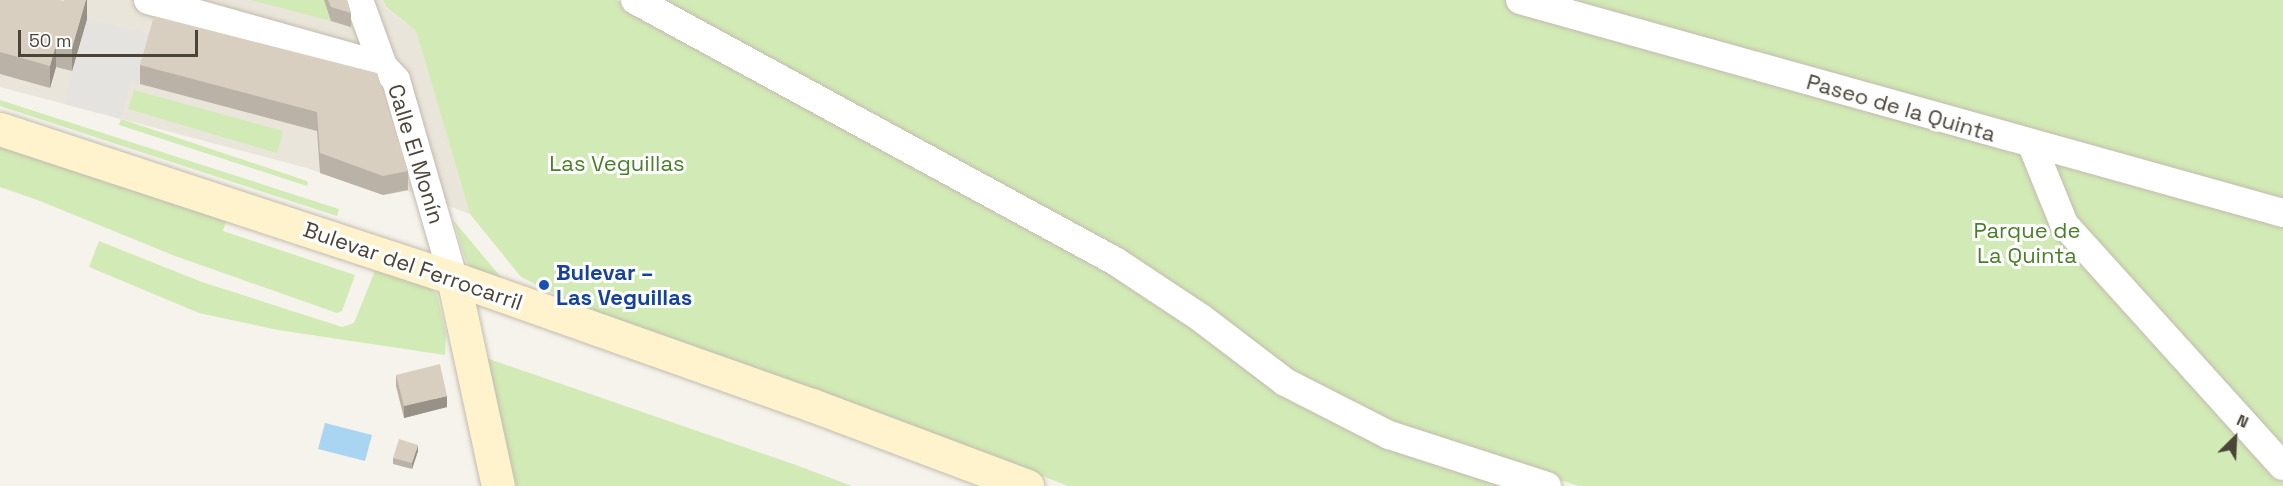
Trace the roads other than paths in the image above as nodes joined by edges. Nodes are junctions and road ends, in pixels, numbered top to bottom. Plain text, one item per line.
1 (148, 0) edge
2 (359, 0) edge
3 (635, 0) edge
4 (1521, 0) edge
5 (383, 66) junction
6 (0, 129) edge
7 (2032, 145) junction
8 (2283, 213) edge
9 (453, 278) junction
10 (2283, 466) edge
11 (498, 486) edge
12 (1027, 486) edge
13 (1547, 486) edge

1 - 5 street
2 - 5 street, Calle El Monín
3 - 13 street
4 - 7 street, Paseo de la Quinta
5 - 9 street, Calle El Monín
6 - 9 main road, Bulevar del Ferrocarril
7 - 8 street, Paseo de la Quinta
7 - 10 street
9 - 11 main road
9 - 12 main road, Bulevar del Ferrocarril

